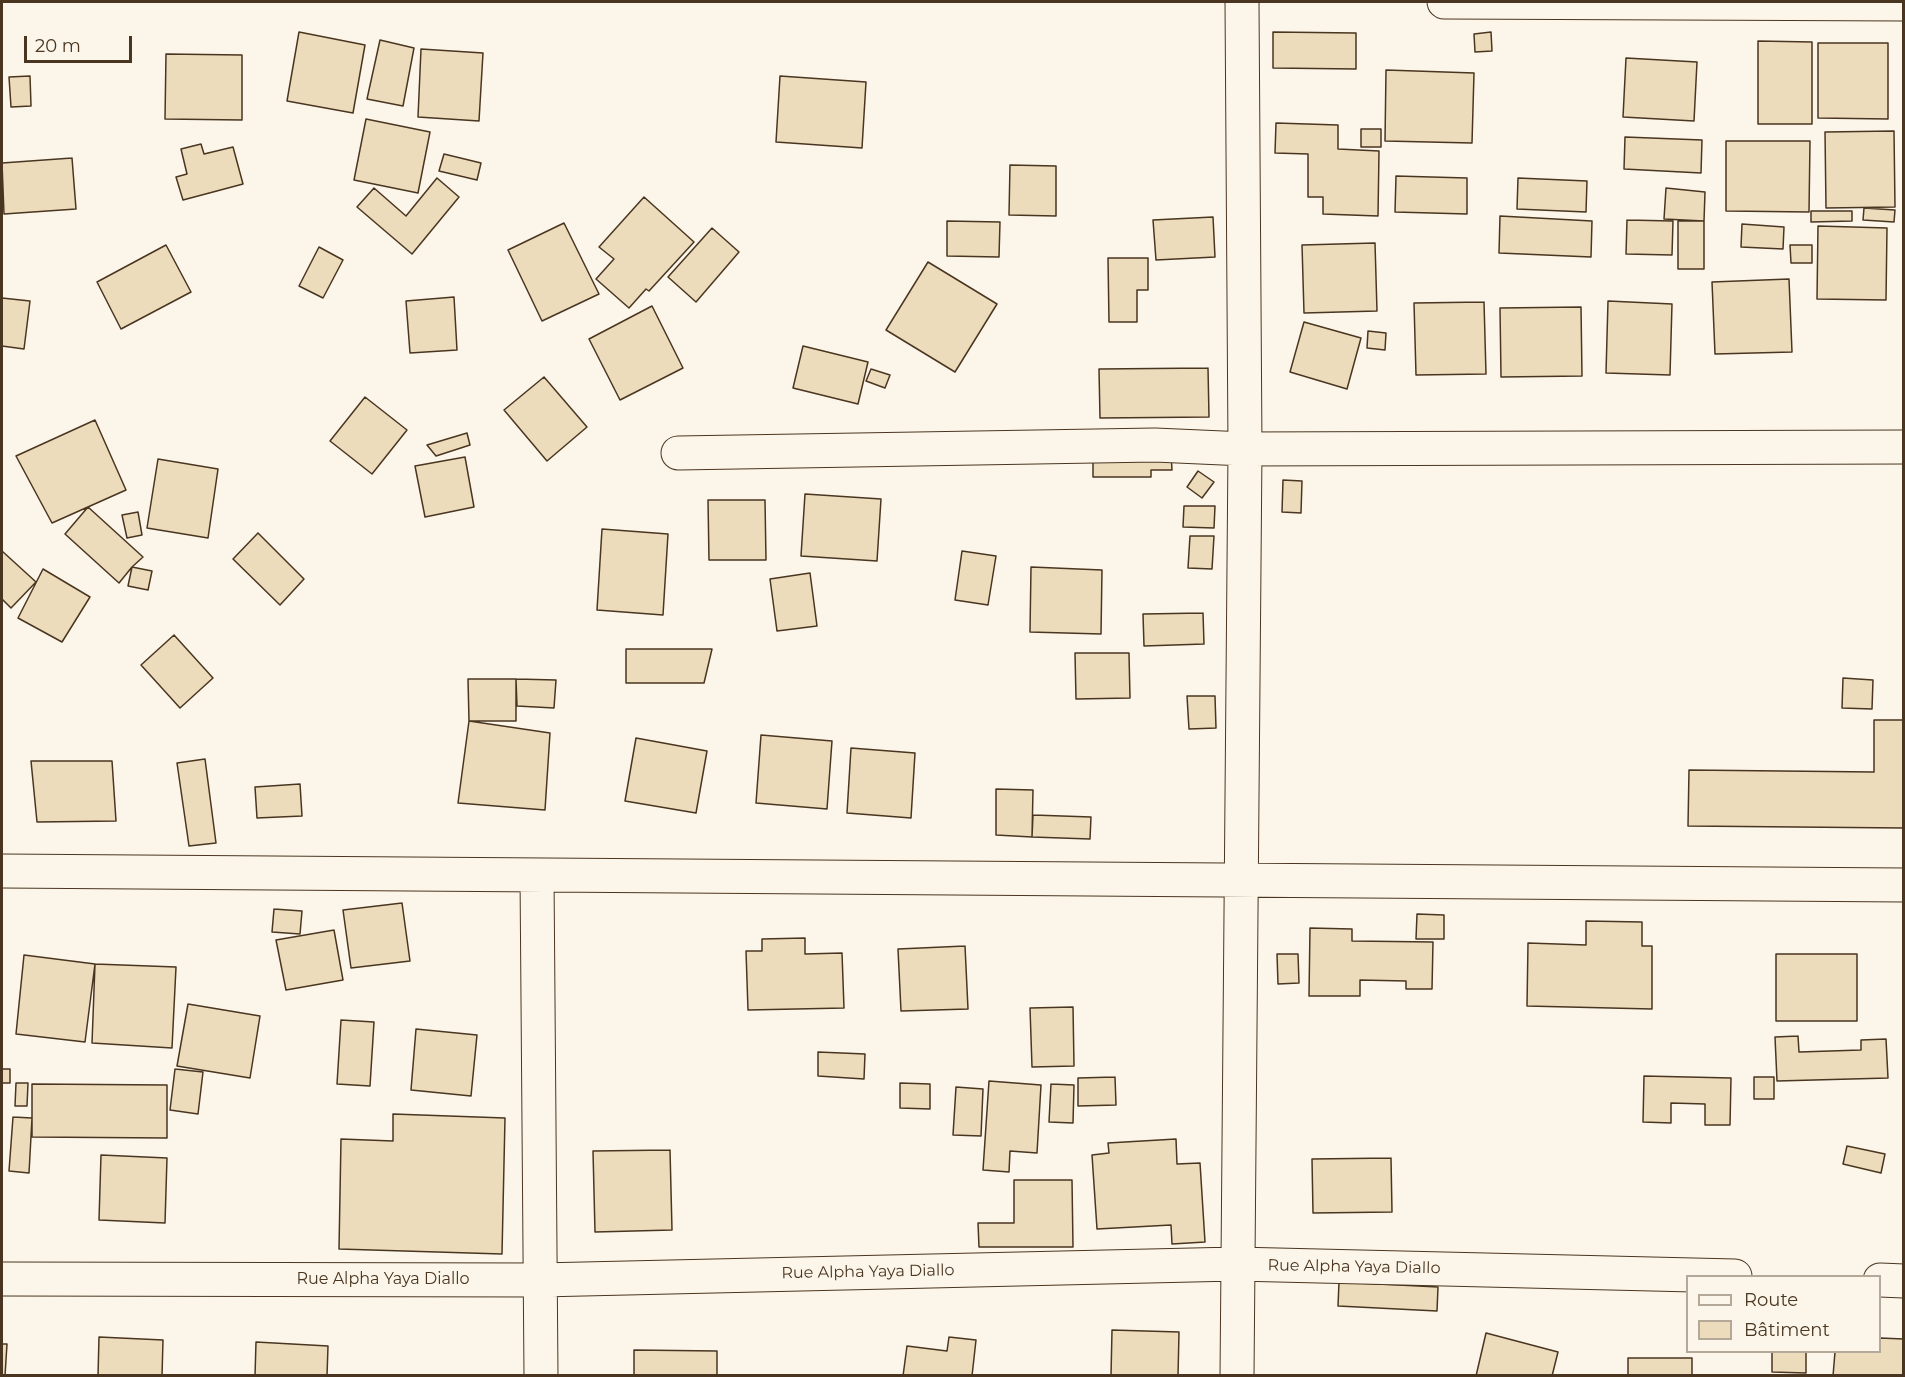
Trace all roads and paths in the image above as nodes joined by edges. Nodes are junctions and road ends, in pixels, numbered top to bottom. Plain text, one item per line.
1 (1242, 2) edge
2 (1444, 2) edge
3 (1904, 4) edge
4 (1904, 447) edge
5 (1245, 448) junction
6 (678, 453) dead end
7 (2, 871) edge
8 (537, 875) junction
9 (1240, 880) junction
10 (1904, 885) edge
11 (1236, 1264) junction
12 (1693, 1275) edge
13 (2, 1279) edge
14 (540, 1280) junction
15 (1881, 1280) edge
16 (1904, 1281) edge
17 (541, 1376) edge
18 (1236, 1376) edge

1 - 5 street
2 - 3 street
4 - 5 street
5 - 6 street
5 - 9 street
7 - 8 street
8 - 9 street
8 - 14 street
9 - 10 street
9 - 11 street
11 - 12 street, Rue Alpha Yaya Diallo
11 - 14 street, Rue Alpha Yaya Diallo
11 - 18 street
13 - 14 street, Rue Alpha Yaya Diallo
14 - 17 street
15 - 16 street

